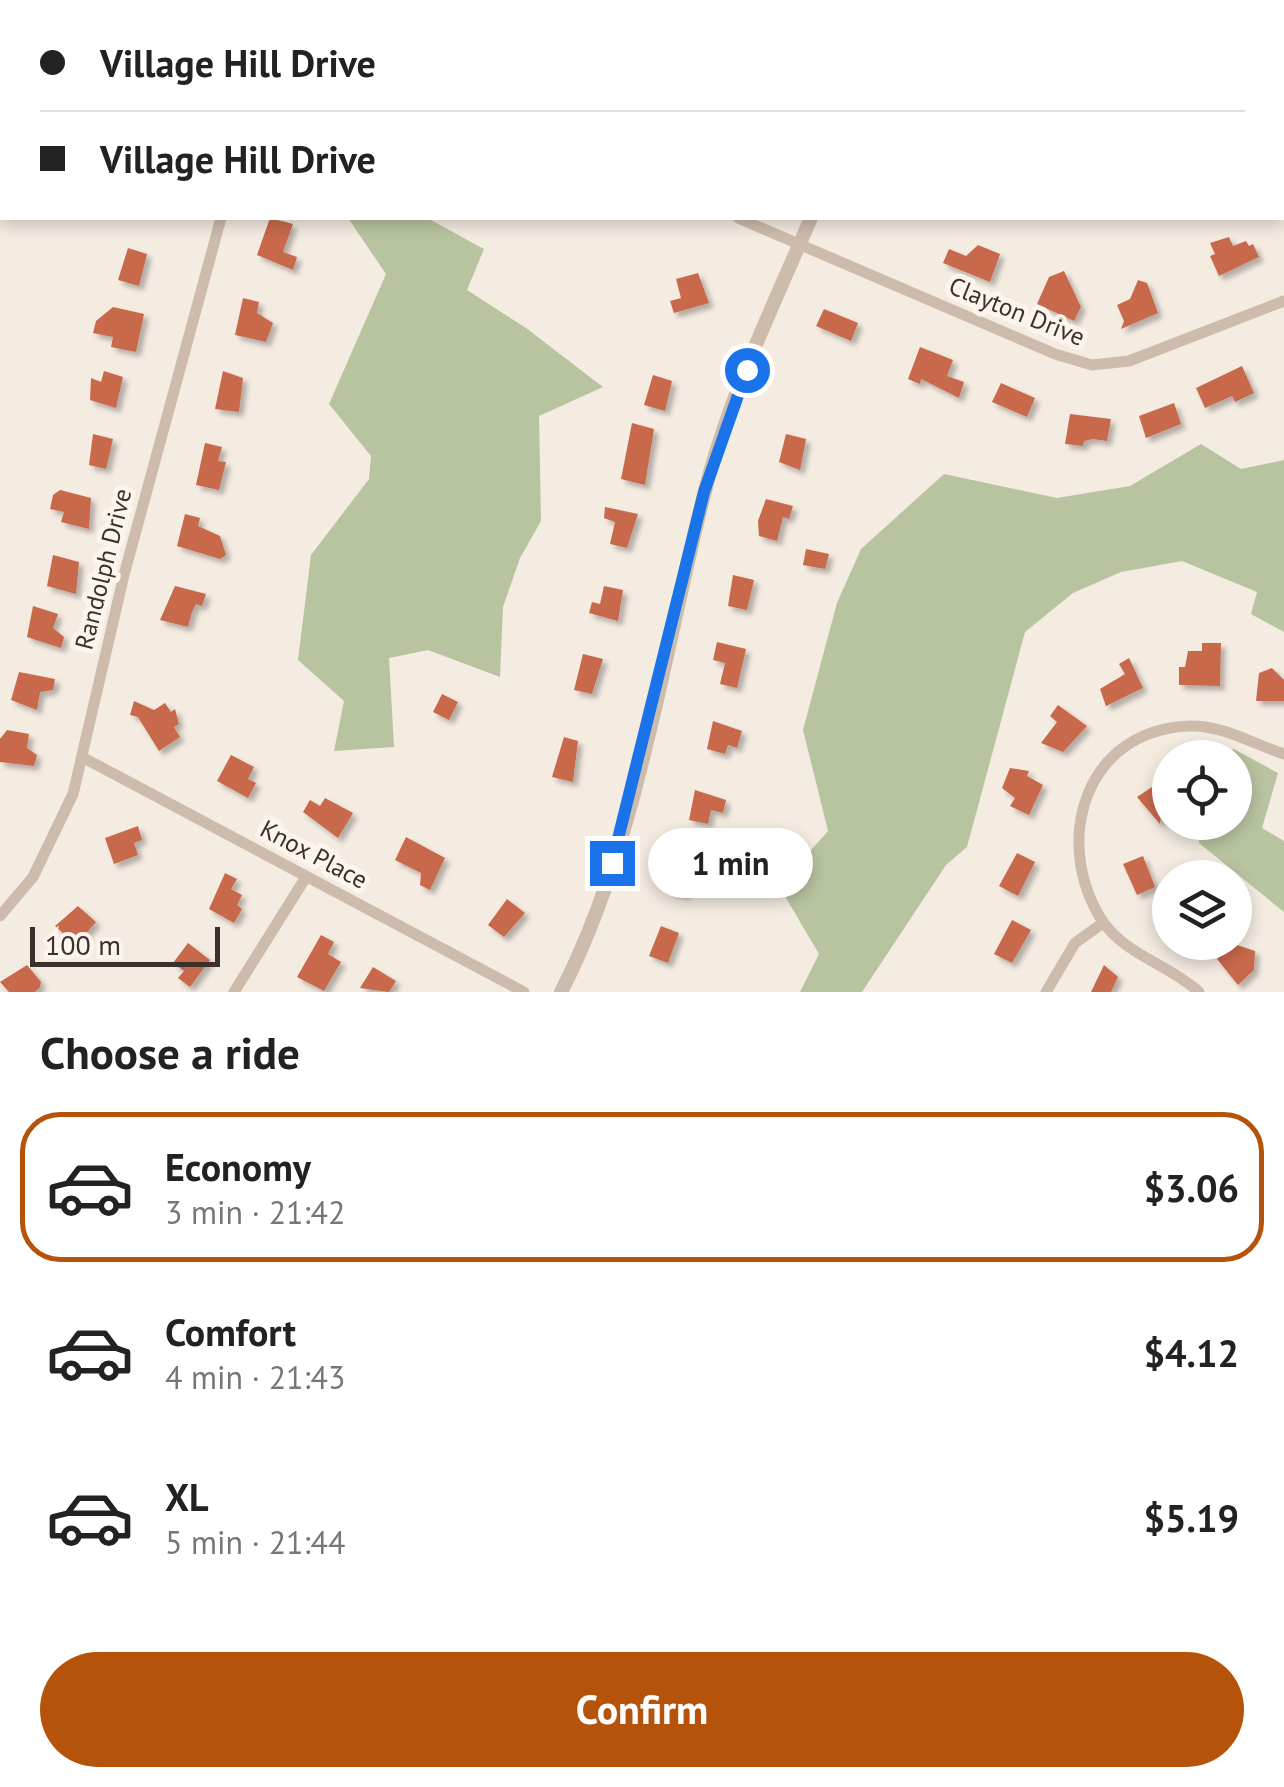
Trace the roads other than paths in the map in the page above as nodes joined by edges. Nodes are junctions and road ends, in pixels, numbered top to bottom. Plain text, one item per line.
1 (220, 220) edge
2 (743, 220) edge
3 (809, 220) edge
4 (799, 245) junction
5 (1284, 301) edge
6 (1284, 754) edge
7 (82, 757) junction
8 (306, 877) junction
9 (0, 916) edge
10 (1103, 923) junction
11 (234, 992) edge
12 (524, 992) edge
13 (561, 992) edge
14 (1046, 992) edge
15 (1199, 992) edge

1 - 7 street, Randolph Drive
2 - 4 street, Clayton Drive
3 - 4 street
4 - 5 street, Clayton Drive
4 - 13 street
6 - 10 street
7 - 8 street, Knox Place
7 - 9 street, Randolph Drive
8 - 11 street
8 - 12 street, Knox Place
10 - 14 street
10 - 15 street

